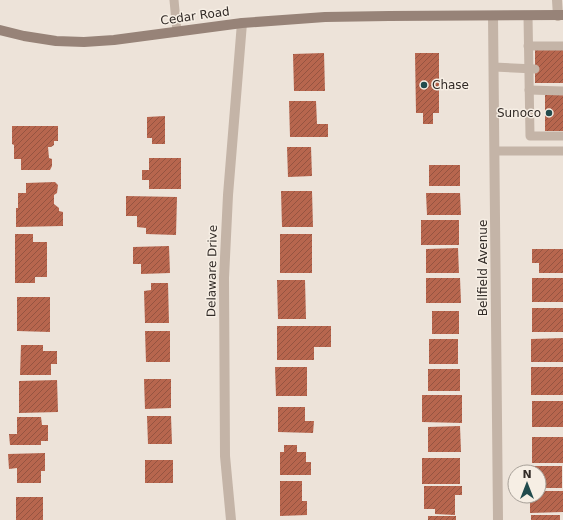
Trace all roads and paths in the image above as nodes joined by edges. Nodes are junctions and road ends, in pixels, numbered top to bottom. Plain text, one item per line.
1 (174, 0) edge
2 (557, 0) edge
3 (560, 15) edge
4 (493, 16) junction
5 (528, 16) junction
6 (242, 23) junction
7 (0, 30) edge
8 (176, 32) junction
9 (528, 46) junction
10 (563, 46) edge
11 (494, 67) junction
12 (531, 70) junction
13 (529, 90) junction
14 (563, 90) edge
15 (563, 136) edge
16 (496, 151) junction
17 (563, 151) edge
18 (231, 520) edge
19 (498, 520) edge

1 - 8 lane
2 - 3 street
3 - 5 main road, Cedar Road
4 - 5 main road, Cedar Road
4 - 6 main road, Cedar Road
4 - 11 street, Bellfield Avenue
5 - 9 lane
6 - 8 main road, Cedar Road
6 - 18 street, Delaware Drive
7 - 8 main road, Cedar Road
9 - 10 lane
9 - 12 lane
11 - 12 lane
11 - 16 street, Bellfield Avenue
12 - 13 lane
13 - 14 lane
13 - 15 lane
16 - 17 lane
16 - 19 street, Bellfield Avenue

